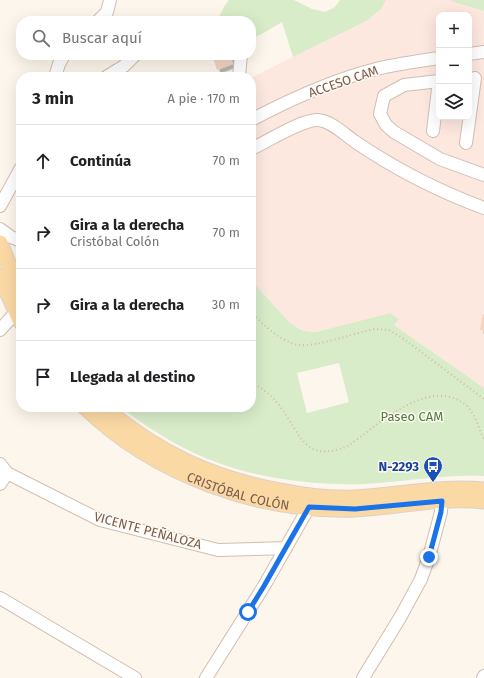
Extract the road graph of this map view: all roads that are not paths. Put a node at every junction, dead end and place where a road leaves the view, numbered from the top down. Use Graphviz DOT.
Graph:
graph roads {
  1 [pos="110,0"];
  2 [pos="103,16"];
  3 [pos="484,52"];
  4 [pos="472,54"];
  5 [pos="436,58"];
  6 [pos="61,60"];
  7 [pos="130,60"];
  8 [pos="241,60"];
  9 [pos="57,72"];
  10 [pos="114,72"];
  11 [pos="239,72"];
  12 [pos="476,79"];
  13 [pos="436,81"];
  14 [pos="439,84"];
  15 [pos="256,118"];
  16 [pos="433,131"];
  17 [pos="466,143"];
  18 [pos="256,146"];
  19 [pos="484,175"];
  20 [pos="16,177"];
  21 [pos="0,206"];
  22 [pos="484,208"];
  23 [pos="0,229"];
  24 [pos="16,236"];
  25 [pos="0,243"];
  26 [pos="0,276"];
  27 [pos="16,282"];
  28 [pos="16,312"];
  29 [pos="16,318"];
  30 [pos="0,330"];
  31 [pos="91,412"];
  32 [pos="110,412"];
  33 [pos="3,469"];
  34 [pos="0,484"];
  35 [pos="484,490"];
  36 [pos="442,495"];
  37 [pos="484,500"];
  38 [pos="309,507"];
  39 [pos="286,548"];
  40 [pos="0,598"];
  41 [pos="368,676"];
  42 [pos="135,678"];
  43 [pos="206,678"];
  1 -- 2 [label="street"];
  3 -- 4 [label="street"];
  5 -- 15 [label="street, ACCESO CAM"];
  6 -- 9 [label="street"];
  7 -- 10 [label="street"];
  8 -- 11 [label="street"];
  12 -- 17 [label="street"];
  13 -- 19 [label="street"];
  14 -- 16 [label="street"];
  18 -- 22 [label="street"];
  20 -- 21 [label="street"];
  23 -- 24 [label="street"];
  25 -- 27 [label="main road"];
  26 -- 28 [label="main road"];
  29 -- 30 [label="street"];
  31 -- 38 [label="main road, CRISTÓBAL COLÓN"];
  32 -- 36 [label="main road, CRISTÓBAL COLÓN"];
  33 -- 34 [label="street"];
  33 -- 39 [label="street, VICENTE PEÑALOZA"];
  35 -- 36 [label="main road, CRISTÓBAL COLÓN"];
  36 -- 37 [label="main road, CRISTÓBAL COLÓN"];
  36 -- 38 [label="main road, CRISTÓBAL COLÓN"];
  36 -- 41 [label="street"];
  38 -- 39 [label="street"];
  39 -- 43 [label="street"];
  40 -- 42 [label="street"];
}
